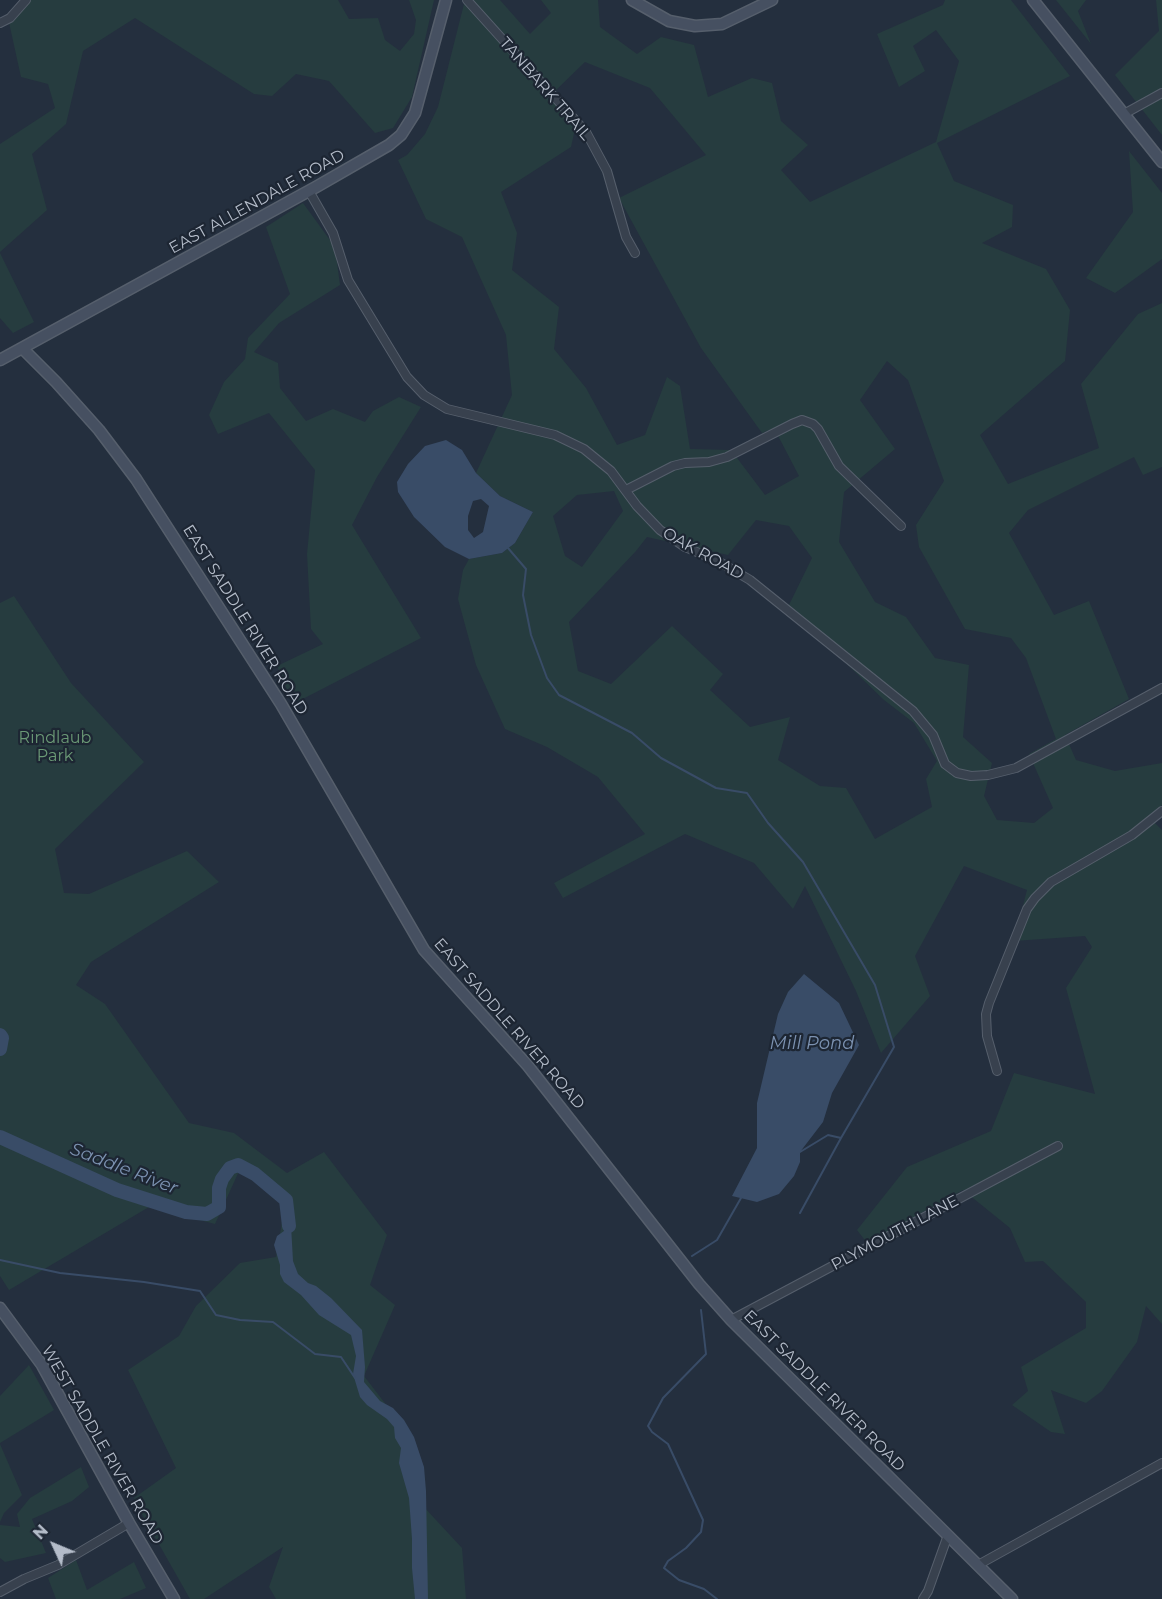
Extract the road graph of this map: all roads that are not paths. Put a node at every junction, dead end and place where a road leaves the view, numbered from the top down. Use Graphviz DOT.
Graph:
graph roads {
  1 [pos="26,0"];
  2 [pos="446,0"];
  3 [pos="466,0"];
  4 [pos="632,0"];
  5 [pos="772,0"];
  6 [pos="1033,0"];
  7 [pos="0,24"];
  8 [pos="1162,93"];
  9 [pos="1124,114"];
  10 [pos="1162,162"];
  11 [pos="309,191"];
  12 [pos="635,253"];
  13 [pos="22,348"];
  14 [pos="0,360"];
  15 [pos="626,490"];
  16 [pos="901,526"];
  17 [pos="1162,688"];
  18 [pos="1162,811"];
  19 [pos="997,1071"];
  20 [pos="1058,1146"];
  21 [pos="0,1308"];
  22 [pos="731,1320"];
  23 [pos="1162,1462"];
  24 [pos="129,1523"];
  25 [pos="948,1535"];
  26 [pos="978,1565"];
  27 [pos="0,1592"];
  28 [pos="174,1599"];
  29 [pos="922,1599"];
  30 [pos="1012,1599"];
  1 -- 7 [label="street"];
  2 -- 11 [label="street, EAST ALLENDALE ROAD"];
  3 -- 12 [label="street, TANBARK TRAIL"];
  4 -- 5 [label="street"];
  6 -- 9 [label="street"];
  8 -- 9 [label="street"];
  9 -- 10 [label="street"];
  11 -- 13 [label="street, EAST ALLENDALE ROAD"];
  11 -- 15 [label="street, OAK ROAD"];
  13 -- 14 [label="street, EAST ALLENDALE ROAD"];
  13 -- 22 [label="street, EAST SADDLE RIVER ROAD"];
  15 -- 16 [label="street"];
  15 -- 17 [label="street, OAK ROAD"];
  18 -- 19 [label="street"];
  20 -- 22 [label="street, PLYMOUTH LANE"];
  21 -- 24 [label="street, WEST SADDLE RIVER ROAD"];
  22 -- 25 [label="street, EAST SADDLE RIVER ROAD"];
  23 -- 26 [label="street"];
  24 -- 27 [label="street"];
  24 -- 28 [label="street, WEST SADDLE RIVER ROAD"];
  25 -- 26 [label="street, EAST SADDLE RIVER ROAD"];
  25 -- 29 [label="street"];
  26 -- 30 [label="street, EAST SADDLE RIVER ROAD"];
}
